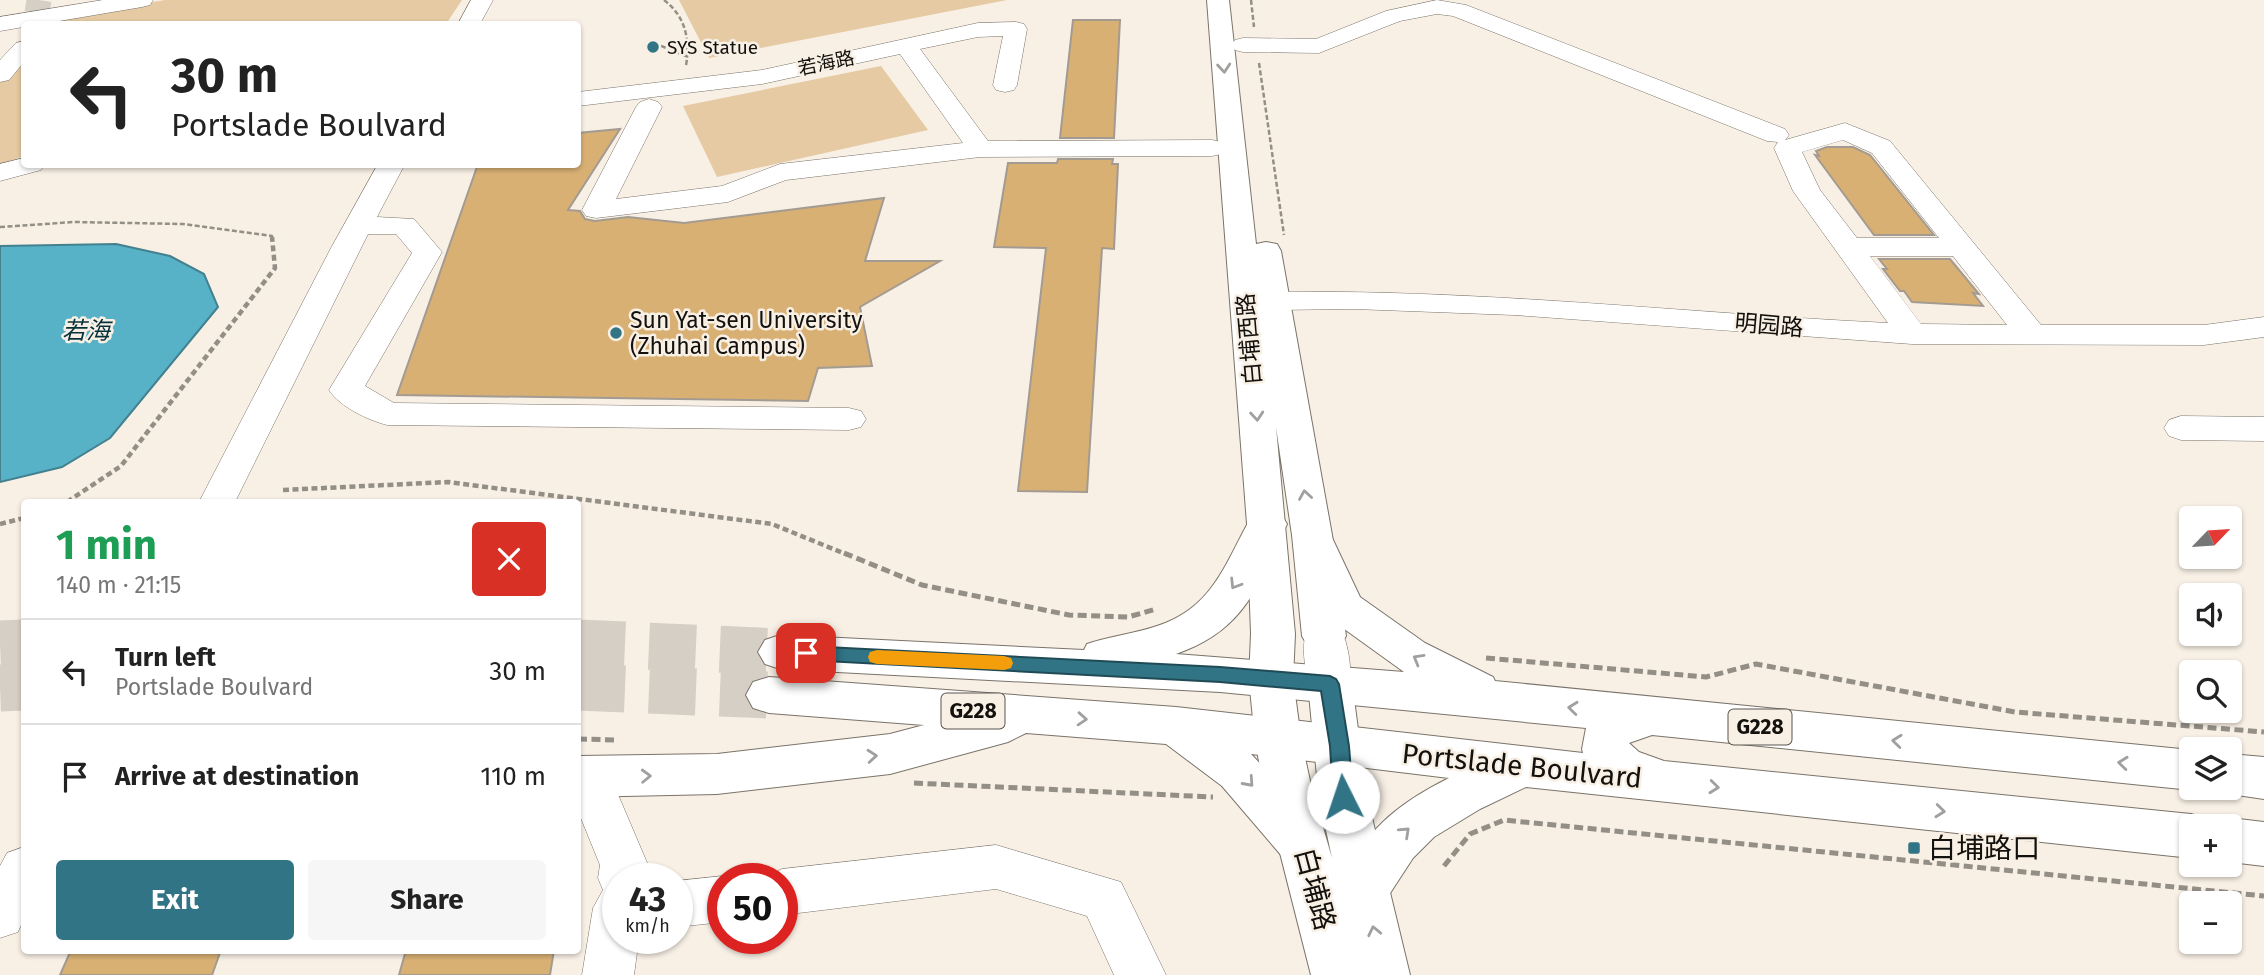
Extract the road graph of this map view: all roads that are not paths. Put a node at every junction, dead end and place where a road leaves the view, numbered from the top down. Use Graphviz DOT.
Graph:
graph roads {
  1 [pos="142,0"];
  2 [pos="482,0"];
  3 [pos="1218,0"];
  4 [pos="1240,0"];
  5 [pos="36,18"];
  6 [pos="471,21"];
  7 [pos="0,24"];
  8 [pos="1250,45"];
  9 [pos="906,46"];
  10 [pos="14,55"];
  11 [pos="0,75"];
  12 [pos="1005,85"];
  13 [pos="581,99"];
  14 [pos="649,107"];
  15 [pos="1776,135"];
  16 [pos="1212,148"];
  17 [pos="980,149"];
  18 [pos="21,167"];
  19 [pos="390,168"];
  20 [pos="0,173"];
  21 [pos="352,237"];
  22 [pos="1848,247"];
  23 [pos="1962,247"];
  24 [pos="1273,301"];
  25 [pos="2264,327"];
  26 [pos="1912,334"];
  27 [pos="2033,336"];
  28 [pos="849,419"];
  29 [pos="2181,428"];
  30 [pos="2264,429"];
  31 [pos="219,499"];
  32 [pos="1267,524"];
  33 [pos="1312,535"];
  34 [pos="1324,636"];
  35 [pos="780,652"];
  36 [pos="1049,666"];
  37 [pos="1271,679"];
  38 [pos="1330,684"];
  39 [pos="769,695"];
  40 [pos="1526,703"];
  41 [pos="1034,716"];
  42 [pos="1652,716"];
  43 [pos="1176,726"];
  44 [pos="1278,739"];
  45 [pos="1339,746"];
  46 [pos="1524,767"];
  47 [pos="2179,769"];
  48 [pos="2242,775"];
  49 [pos="581,778"];
  50 [pos="2264,778"];
  51 [pos="1671,783"];
  52 [pos="581,791"];
  53 [pos="2179,835"];
  54 [pos="2242,841"];
  55 [pos="2264,844"];
  56 [pos="623,863"];
  57 [pos="21,875"];
  58 [pos="798,890"];
  59 [pos="1341,890"];
  60 [pos="0,915"];
  61 [pos="611,954"];
  62 [pos="608,975"];
  63 [pos="1140,975"];
  64 [pos="1338,975"];
  65 [pos="1384,975"];
  1 -- 5 [label="street"];
  2 -- 6 [label="street"];
  3 -- 32 [label="main road, 白埔西路, one-way"];
  4 -- 8 [label="main road, 白埔西路"];
  5 -- 7 [label="street"];
  8 -- 15 [label="street"];
  8 -- 24 [label="main road, 白埔西路"];
  9 -- 12 [label="street, 若海路"];
  9 -- 13 [label="street, 若海路"];
  9 -- 17 [label="street"];
  10 -- 11 [label="street"];
  14 -- 17 [label="street"];
  16 -- 17 [label="street"];
  18 -- 20 [label="street"];
  19 -- 21 [label="street"];
  21 -- 28 [label="street"];
  21 -- 31 [label="street"];
  22 -- 23 [label="street"];
  22 -- 23 [label="street"];
  22 -- 26 [label="street"];
  23 -- 27 [label="street"];
  24 -- 26 [label="street, 明园路"];
  33 -- 24 [label="main road, 白埔西路, one-way"];
  25 -- 27 [label="street, 明园路"];
  26 -- 27 [label="street, 明园路"];
  29 -- 30 [label="street"];
  32 -- 36 [label="main road, one-way"];
  32 -- 37 [label="main road, 白埔西路"];
  33 -- 34 [label="main road, 白埔西路"];
  40 -- 33 [label="main road, one-way"];
  34 -- 38 [label="street"];
  35 -- 36 [label="main road, G228"];
  36 -- 37 [label="main road, G228"];
  37 -- 38 [label="main road, G228"];
  37 -- 44 [label="main road, 白埔路"];
  38 -- 40 [label="main road, G228"];
  38 -- 45 [label="main road, 白埔路"];
  39 -- 41 [label="main road, Portslade Boulvard / G228"];
  42 -- 40 [label="main road, G228, one-way"];
  41 -- 43 [label="main road, Portslade Boulvard / G228, one-way"];
  49 -- 41 [label="main road, one-way"];
  47 -- 42 [label="main road, G228, one-way"];
  42 -- 51 [label="main road"];
  43 -- 44 [label="main road, Portslade Boulvard / G228"];
  43 -- 59 [label="main road, one-way"];
  44 -- 45 [label="main road, Portslade Boulvard / G228"];
  44 -- 59 [label="main road, 白埔路"];
  45 -- 46 [label="main road, Portslade Boulvard / G228"];
  45 -- 59 [label="main road, 白埔路"];
  46 -- 51 [label="main road, Portslade Boulvard / G228"];
  59 -- 46 [label="main road, one-way"];
  48 -- 50 [label="main road"];
  51 -- 53 [label="main road, Portslade Boulvard / G228, one-way"];
  52 -- 56 [label="street"];
  54 -- 55 [label="main road"];
  57 -- 60 [label="street"];
  58 -- 63 [label="street"];
  59 -- 64 [label="main road, 白埔路"];
  65 -- 59 [label="main road, 白埔路, one-way"];
  61 -- 62 [label="street"];
}
